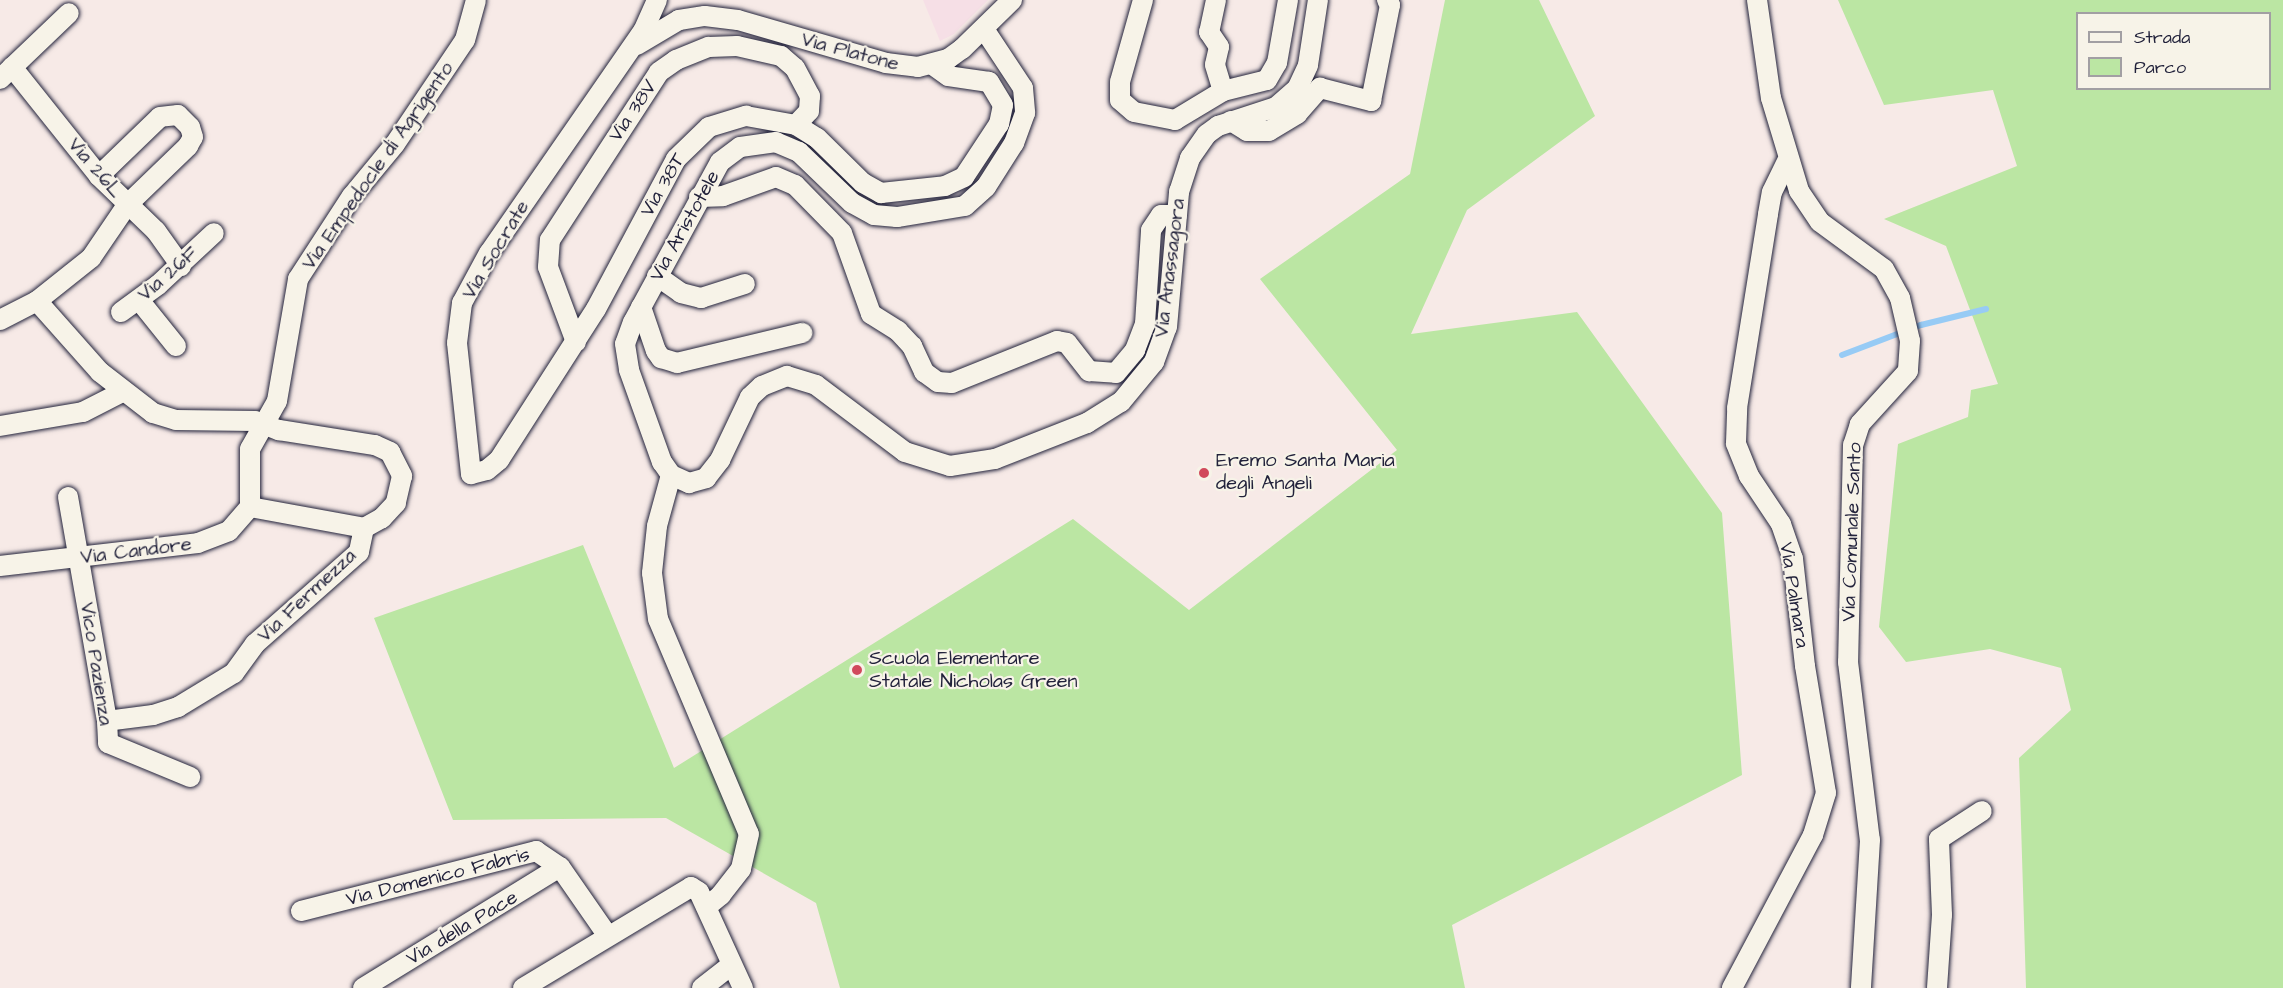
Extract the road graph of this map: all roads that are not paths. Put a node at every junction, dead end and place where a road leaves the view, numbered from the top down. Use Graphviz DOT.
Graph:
graph roads {
  1 [pos="476,0"];
  2 [pos="657,0"];
  3 [pos="703,0"];
  4 [pos="1012,0"];
  5 [pos="1143,0"];
  6 [pos="1216,0"];
  7 [pos="1288,0"];
  8 [pos="1318,0"];
  9 [pos="1387,0"];
  10 [pos="1757,0"];
  11 [pos="69,13"];
  12 [pos="679,20"];
  13 [pos="738,20"];
  14 [pos="984,29"];
  15 [pos="626,55"];
  16 [pos="933,65"];
  17 [pos="6,73"];
  18 [pos="1223,91"];
  19 [pos="1232,121"];
  20 [pos="796,125"];
  21 [pos="1787,161"];
  22 [pos="99,176"];
  23 [pos="699,197"];
  24 [pos="127,205"];
  25 [pos="1177,215"];
  26 [pos="214,233"];
  27 [pos="180,266"];
  28 [pos="657,276"];
  29 [pos="745,284"];
  30 [pos="138,300"];
  31 [pos="37,301"];
  32 [pos="640,307"];
  33 [pos="121,312"];
  34 [pos="0,320"];
  35 [pos="802,333"];
  36 [pos="576,342"];
  37 [pos="176,346"];
  38 [pos="124,391"];
  39 [pos="265,425"];
  40 [pos="0,426"];
  41 [pos="471,474"];
  42 [pos="670,475"];
  43 [pos="68,497"];
  44 [pos="250,507"];
  45 [pos="364,528"];
  46 [pos="78,558"];
  47 [pos="0,566"];
  48 [pos="107,721"];
  49 [pos="190,777"];
  50 [pos="1982,811"];
  51 [pos="560,867"];
  52 [pos="706,907"];
  53 [pos="300,911"];
  54 [pos="608,936"];
  55 [pos="731,965"];
  56 [pos="363,988"];
  57 [pos="523,988"];
  58 [pos="702,988"];
  59 [pos="743,988"];
  60 [pos="1732,988"];
  61 [pos="1861,988"];
  62 [pos="1937,988"];
  1 -- 39 [label="street, Via Empedocle di Agrigento"];
  2 -- 15 [label="street, Via Socrate"];
  3 -- 13 [label="street, Via Platone"];
  4 -- 14 [label="street, Via Platone"];
  5 -- 18 [label="street"];
  6 -- 18 [label="street"];
  7 -- 18 [label="street"];
  8 -- 19 [label="street, Via Anassagora"];
  9 -- 19 [label="street"];
  10 -- 21 [label="street, Via Comunale Santo"];
  11 -- 17 [label="street"];
  12 -- 13 [label="street, Via Platone"];
  12 -- 15 [label="street, Via Socrate"];
  13 -- 16 [label="street, Via Platone"];
  14 -- 16 [label="street, Via Platone"];
  14 -- 23 [label="street, Via Aristotele"];
  15 -- 41 [label="street, Via Socrate"];
  16 -- 20 [label="street, Via 38T"];
  17 -- 22 [label="street, Via 26L"];
  19 -- 25 [label="street, Via Anassagora"];
  20 -- 36 [label="street, Via 38T"];
  20 -- 36 [label="street, Via 38V"];
  21 -- 60 [label="street, Via Palmara"];
  21 -- 61 [label="street, Via Comunale Santo"];
  22 -- 24 [label="street, Via 26L"];
  22 -- 24 [label="street"];
  23 -- 25 [label="street"];
  23 -- 28 [label="street, Via Aristotele"];
  24 -- 27 [label="street, Via 26L"];
  24 -- 31 [label="street"];
  25 -- 42 [label="street, Via Anassagora"];
  26 -- 27 [label="street, Via 26F"];
  27 -- 30 [label="street, Via 26F"];
  28 -- 29 [label="street"];
  28 -- 32 [label="street, Via Aristotele"];
  30 -- 33 [label="street, Via 26F"];
  30 -- 37 [label="street"];
  31 -- 34 [label="street"];
  31 -- 38 [label="street"];
  32 -- 35 [label="street"];
  32 -- 42 [label="street, Via Aristotele"];
  36 -- 41 [label="street, Via 38T"];
  38 -- 39 [label="street"];
  38 -- 40 [label="street"];
  39 -- 44 [label="street, Via Empedocle di Agrigento"];
  39 -- 45 [label="street, Via Fermezza"];
  42 -- 52 [label="street"];
  43 -- 46 [label="street, Vico Pazienza"];
  44 -- 45 [label="street"];
  44 -- 46 [label="street, Via Candore"];
  45 -- 48 [label="street, Via Fermezza"];
  46 -- 47 [label="street, Via Candore"];
  46 -- 48 [label="street, Vico Pazienza"];
  48 -- 49 [label="street, Vico Pazienza"];
  50 -- 62 [label="street"];
  51 -- 53 [label="street, Via Domenico Fabris"];
  51 -- 54 [label="street, Via Domenico Fabris"];
  51 -- 56 [label="street, Via della Pace"];
  52 -- 54 [label="street"];
  52 -- 55 [label="street"];
  54 -- 57 [label="street"];
  55 -- 58 [label="street"];
  55 -- 59 [label="street"];
}
